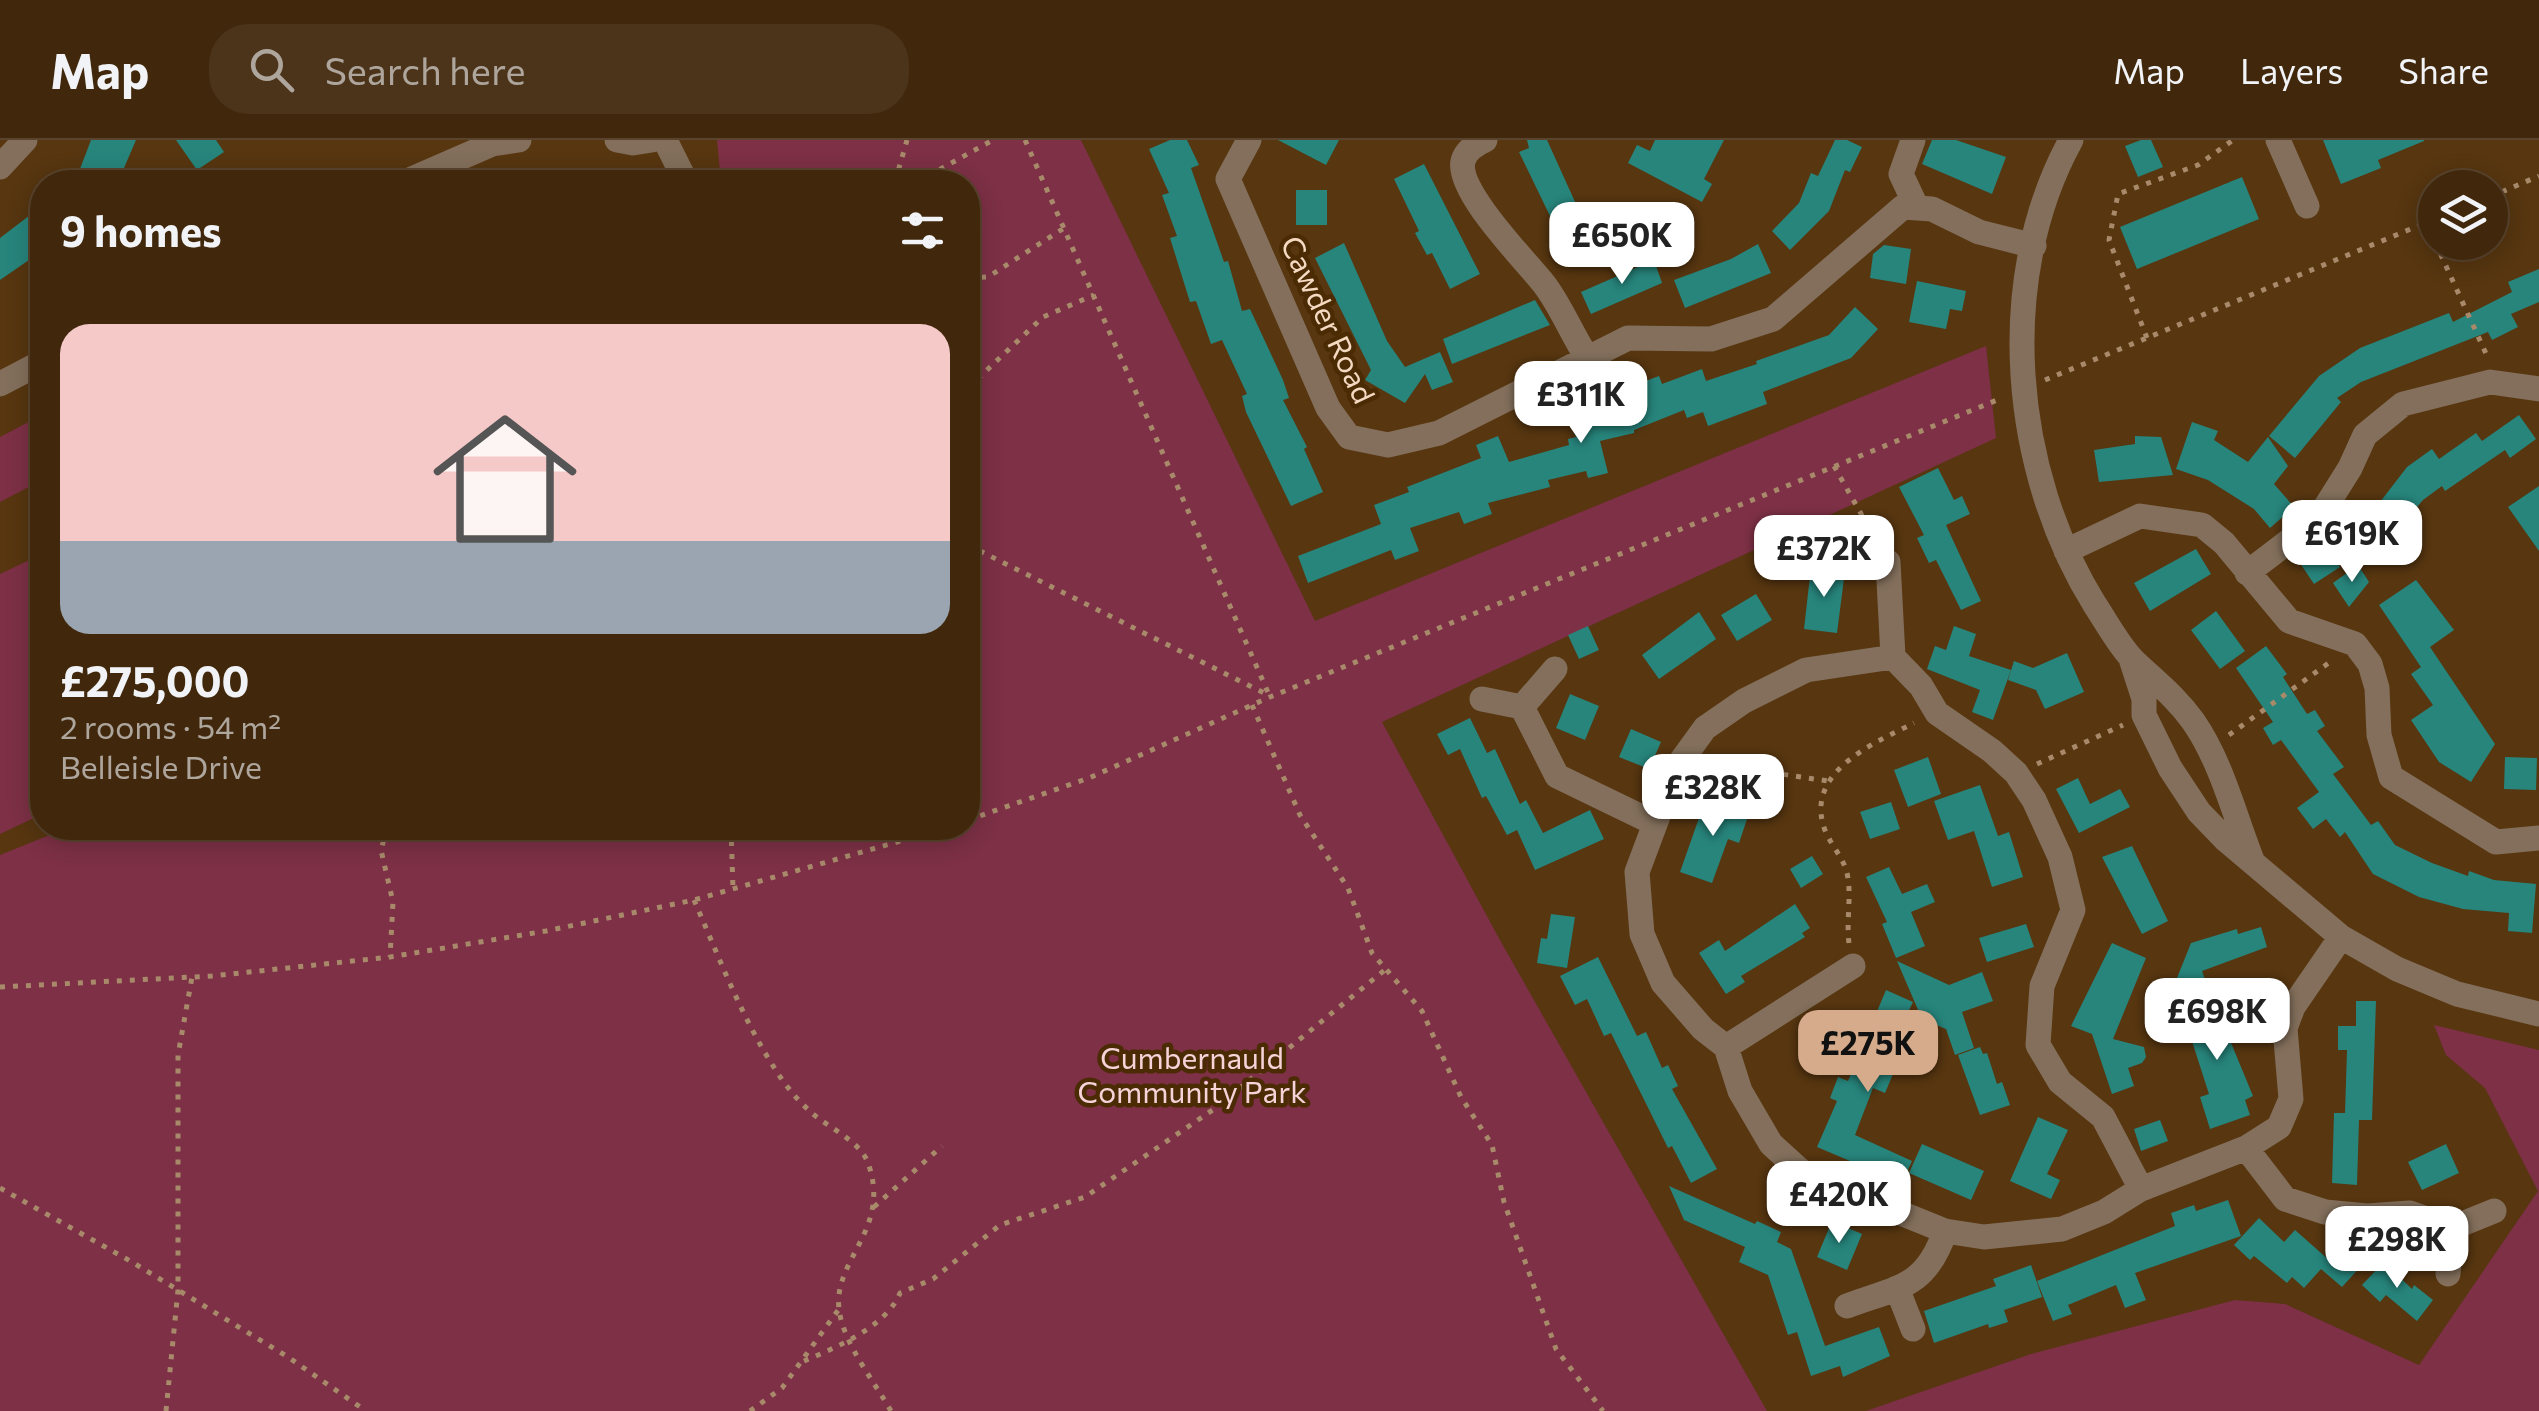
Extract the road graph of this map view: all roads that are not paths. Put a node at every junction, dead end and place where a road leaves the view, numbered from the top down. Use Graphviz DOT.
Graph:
graph roads {
  1 [pos="26,140"];
  2 [pos="518,140"];
  3 [pos="617,140"];
  4 [pos="652,140"];
  5 [pos="665,140"];
  6 [pos="1485,140"];
  7 [pos="1913,140"];
  8 [pos="2071,140"];
  9 [pos="2278,140"];
  10 [pos="1247,141"];
  11 [pos="494,142"];
  12 [pos="0,167"];
  13 [pos="432,170"];
  14 [pos="680,170"];
  15 [pos="2307,206"];
  16 [pos="1917,208"];
  17 [pos="2034,246"];
  18 [pos="1588,358"];
  19 [pos="30,368"];
  20 [pos="0,384"];
  21 [pos="2539,389"];
  22 [pos="2066,551"];
  23 [pos="1888,562"];
  24 [pos="2248,573"];
  25 [pos="1894,657"];
  26 [pos="2131,658"];
  27 [pos="1555,668"];
  28 [pos="1482,699"];
  29 [pos="1522,707"];
  30 [pos="1654,823"];
  31 [pos="2539,838"];
  32 [pos="2252,860"];
  33 [pos="2341,937"];
  34 [pos="1853,966"];
  35 [pos="2539,1014"];
  36 [pos="1726,1046"];
  37 [pos="2246,1148"];
  38 [pos="2141,1188"];
  39 [pos="2494,1211"];
  40 [pos="2452,1228"];
  41 [pos="1945,1231"];
  42 [pos="2448,1274"];
  43 [pos="1897,1288"];
  44 [pos="1847,1306"];
  45 [pos="1913,1329"];
  1 -- 12 [label="street"];
  2 -- 11 [label="street"];
  3 -- 4 [label="street"];
  5 -- 14 [label="street"];
  6 -- 18 [label="street"];
  7 -- 16 [label="street"];
  8 -- 17 [label="street"];
  9 -- 15 [label="street"];
  10 -- 18 [label="street, Cawder Road"];
  11 -- 13 [label="street"];
  16 -- 17 [label="street"];
  16 -- 18 [label="street, Cawder Road"];
  17 -- 22 [label="street"];
  19 -- 20 [label="street"];
  21 -- 24 [label="street"];
  22 -- 24 [label="street"];
  22 -- 26 [label="street"];
  23 -- 25 [label="street"];
  24 -- 31 [label="street"];
  25 -- 30 [label="street"];
  25 -- 38 [label="street"];
  26 -- 32 [label="street"];
  26 -- 32 [label="street"];
  27 -- 29 [label="street"];
  28 -- 29 [label="street"];
  29 -- 30 [label="street"];
  30 -- 36 [label="street"];
  32 -- 33 [label="street"];
  33 -- 35 [label="street"];
  33 -- 37 [label="street"];
  34 -- 36 [label="street"];
  36 -- 41 [label="street"];
  37 -- 38 [label="street"];
  37 -- 40 [label="street"];
  38 -- 41 [label="street"];
  39 -- 40 [label="street"];
  40 -- 42 [label="street"];
  41 -- 43 [label="street"];
  43 -- 44 [label="street"];
  43 -- 45 [label="street"];
}
